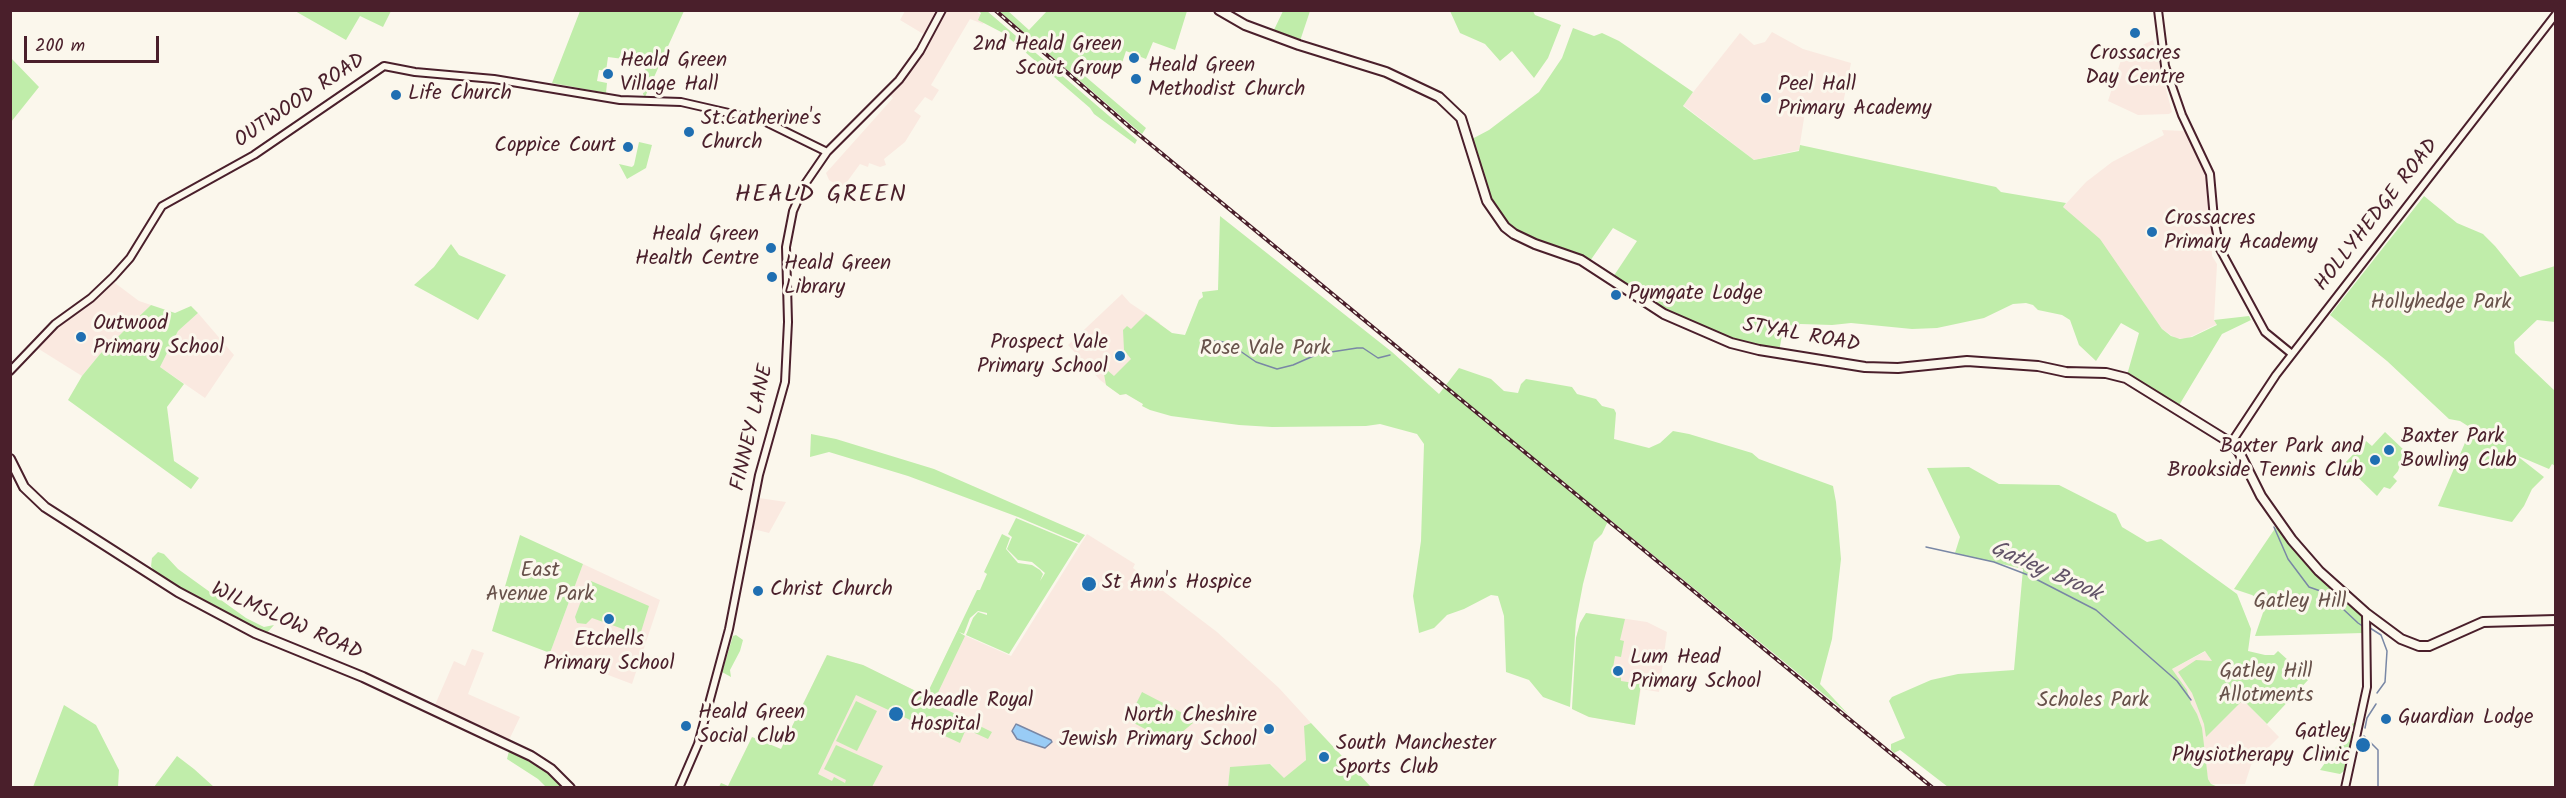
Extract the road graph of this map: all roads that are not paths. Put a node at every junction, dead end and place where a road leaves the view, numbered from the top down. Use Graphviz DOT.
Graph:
graph roads {
  1 [pos="942,10"];
  2 [pos="1218,10"];
  3 [pos="2157,10"];
  4 [pos="2556,14"];
  5 [pos="827,152"];
  6 [pos="2292,354"];
  7 [pos="10,371"];
  8 [pos="2231,443"];
  9 [pos="10,459"];
  10 [pos="2366,614"];
  11 [pos="2556,620"];
  12 [pos="570,788"];
  13 [pos="679,788"];
  14 [pos="2345,788"];
  1 -- 5 [label="street, FINNEY LANE"];
  2 -- 8 [label="main road, STYAL ROAD"];
  3 -- 6 [label="street"];
  4 -- 6 [label="street, HOLLYHEDGE ROAD"];
  5 -- 7 [label="street, OUTWOOD ROAD"];
  5 -- 13 [label="street, FINNEY LANE"];
  6 -- 8 [label="street, HOLLYHEDGE ROAD"];
  8 -- 10 [label="main road, STYAL ROAD"];
  9 -- 12 [label="main road, WILMSLOW ROAD"];
  10 -- 11 [label="main road, STYAL ROAD"];
  10 -- 14 [label="street"];
}
